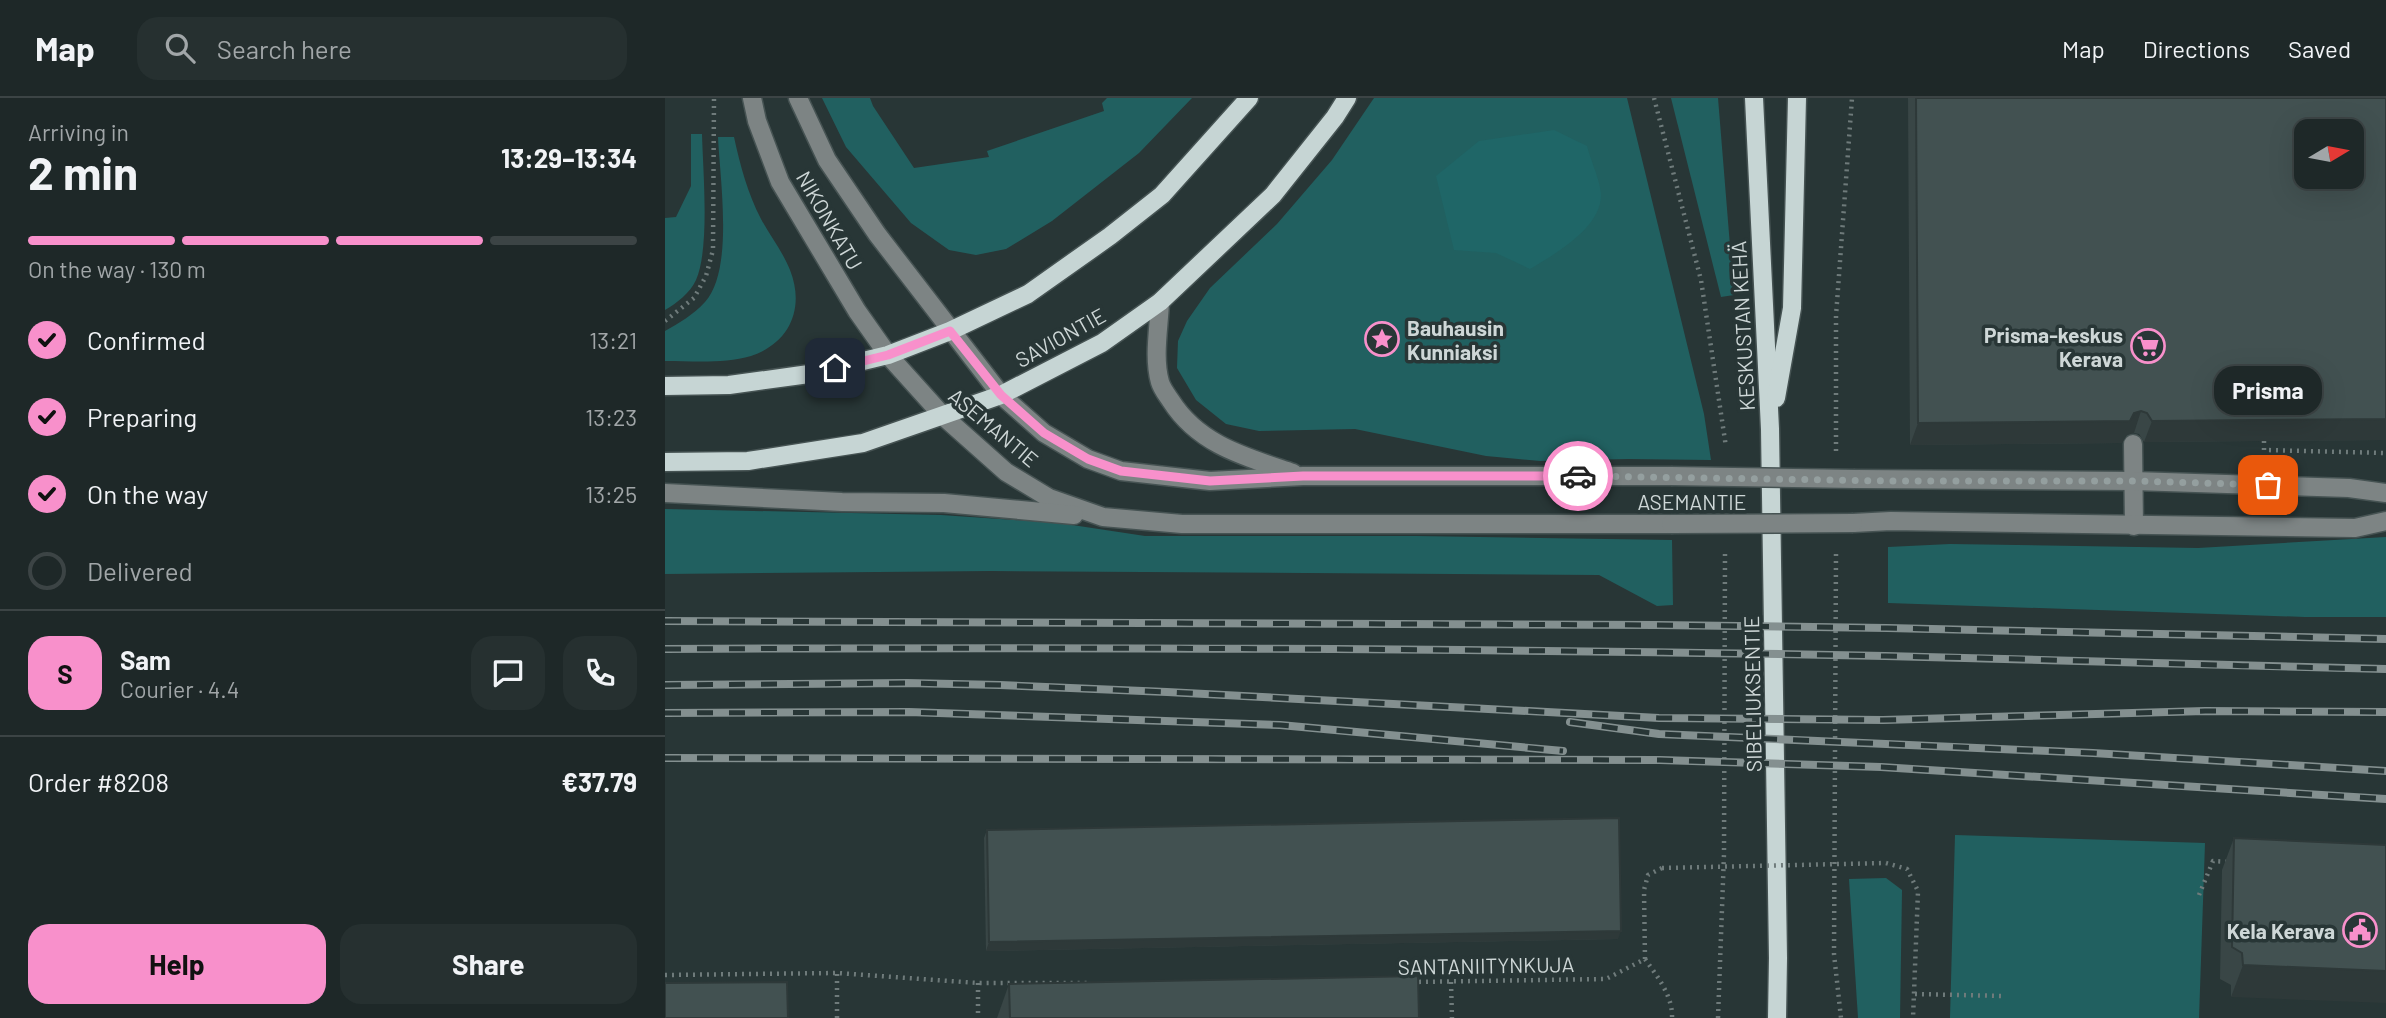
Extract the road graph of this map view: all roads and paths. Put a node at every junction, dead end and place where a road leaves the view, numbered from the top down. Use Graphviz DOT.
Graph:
graph roads {
  1 [pos="714,98"];
  2 [pos="752,98"];
  3 [pos="798,98"];
  4 [pos="1249,98"];
  5 [pos="1347,98"];
  6 [pos="1754,98"];
  7 [pos="1797,98"];
  8 [pos="1852,98"];
  9 [pos="1160,302"];
  10 [pos="665,321"];
  11 [pos="950,331"];
  12 [pos="888,355"];
  13 [pos="665,386"];
  14 [pos="1001,395"];
  15 [pos="943,416"];
  16 [pos="1770,429"];
  17 [pos="2264,441"];
  18 [pos="2133,444"];
  19 [pos="2386,453"];
  20 [pos="1836,454"];
  21 [pos="665,462"];
  22 [pos="1303,476"];
  23 [pos="2134,481"];
  24 [pos="665,493"];
  25 [pos="2386,493"];
  26 [pos="1103,517"];
  27 [pos="2386,521"];
  28 [pos="2134,526"];
  29 [pos="1836,552"];
  30 [pos="2239,862"];
  31 [pos="2199,895"];
  32 [pos="1645,959"];
  33 [pos="837,972"];
  34 [pos="665,975"];
  35 [pos="1410,982"];
  36 [pos="1451,982"];
  37 [pos="978,983"];
  38 [pos="1089,983"];
  39 [pos="1915,994"];
  40 [pos="2004,996"];
  41 [pos="837,1018"];
  42 [pos="978,1018"];
  43 [pos="1452,1018"];
  44 [pos="1672,1018"];
  45 [pos="1780,1018"];
  46 [pos="1842,1018"];
  47 [pos="1913,1018"];
  1 -- 10 [label="path"];
  2 -- 12 [label="street, NIKONKATU"];
  3 -- 11 [label="street, NIKONKATU"];
  4 -- 11 [label="main road"];
  5 -- 9 [label="main road, SAVIONTIE"];
  6 -- 16 [label="main road, KESKUSTAN KEHÄ"];
  7 -- 16 [label="main road, KESKUSTAN KEHÄ"];
  8 -- 20 [label="path"];
  9 -- 14 [label="main road, SAVIONTIE"];
  9 -- 22 [label="street"];
  11 -- 12 [label="main road"];
  11 -- 14 [label="street, ASEMANTIE"];
  12 -- 13 [label="main road"];
  12 -- 15 [label="street, ASEMANTIE"];
  14 -- 15 [label="main road, SAVIONTIE"];
  14 -- 22 [label="street, ASEMANTIE"];
  15 -- 21 [label="main road, SAVIONTIE"];
  15 -- 26 [label="street, ASEMANTIE"];
  16 -- 45 [label="main road, SIBELIUKSENTIE"];
  17 -- 19 [label="path"];
  18 -- 23 [label="street"];
  22 -- 23 [label="street, ASEMANTIE, bridge"];
  23 -- 25 [label="street, ASEMANTIE"];
  23 -- 28 [label="street"];
  24 -- 26 [label="street"];
  26 -- 28 [label="street, ASEMANTIE, bridge"];
  27 -- 28 [label="street, ASEMANTIE"];
  29 -- 46 [label="path"];
  30 -- 31 [label="path"];
  32 -- 36 [label="path, SANTANIITYNKUJA"];
  32 -- 39 [label="path, bridge"];
  32 -- 44 [label="path"];
  33 -- 34 [label="path"];
  33 -- 37 [label="path"];
  33 -- 41 [label="path"];
  35 -- 36 [label="path, SANTANIITYNKUJA"];
  36 -- 43 [label="path"];
  37 -- 38 [label="path"];
  37 -- 42 [label="path"];
  39 -- 40 [label="path"];
  39 -- 47 [label="path"];
}
